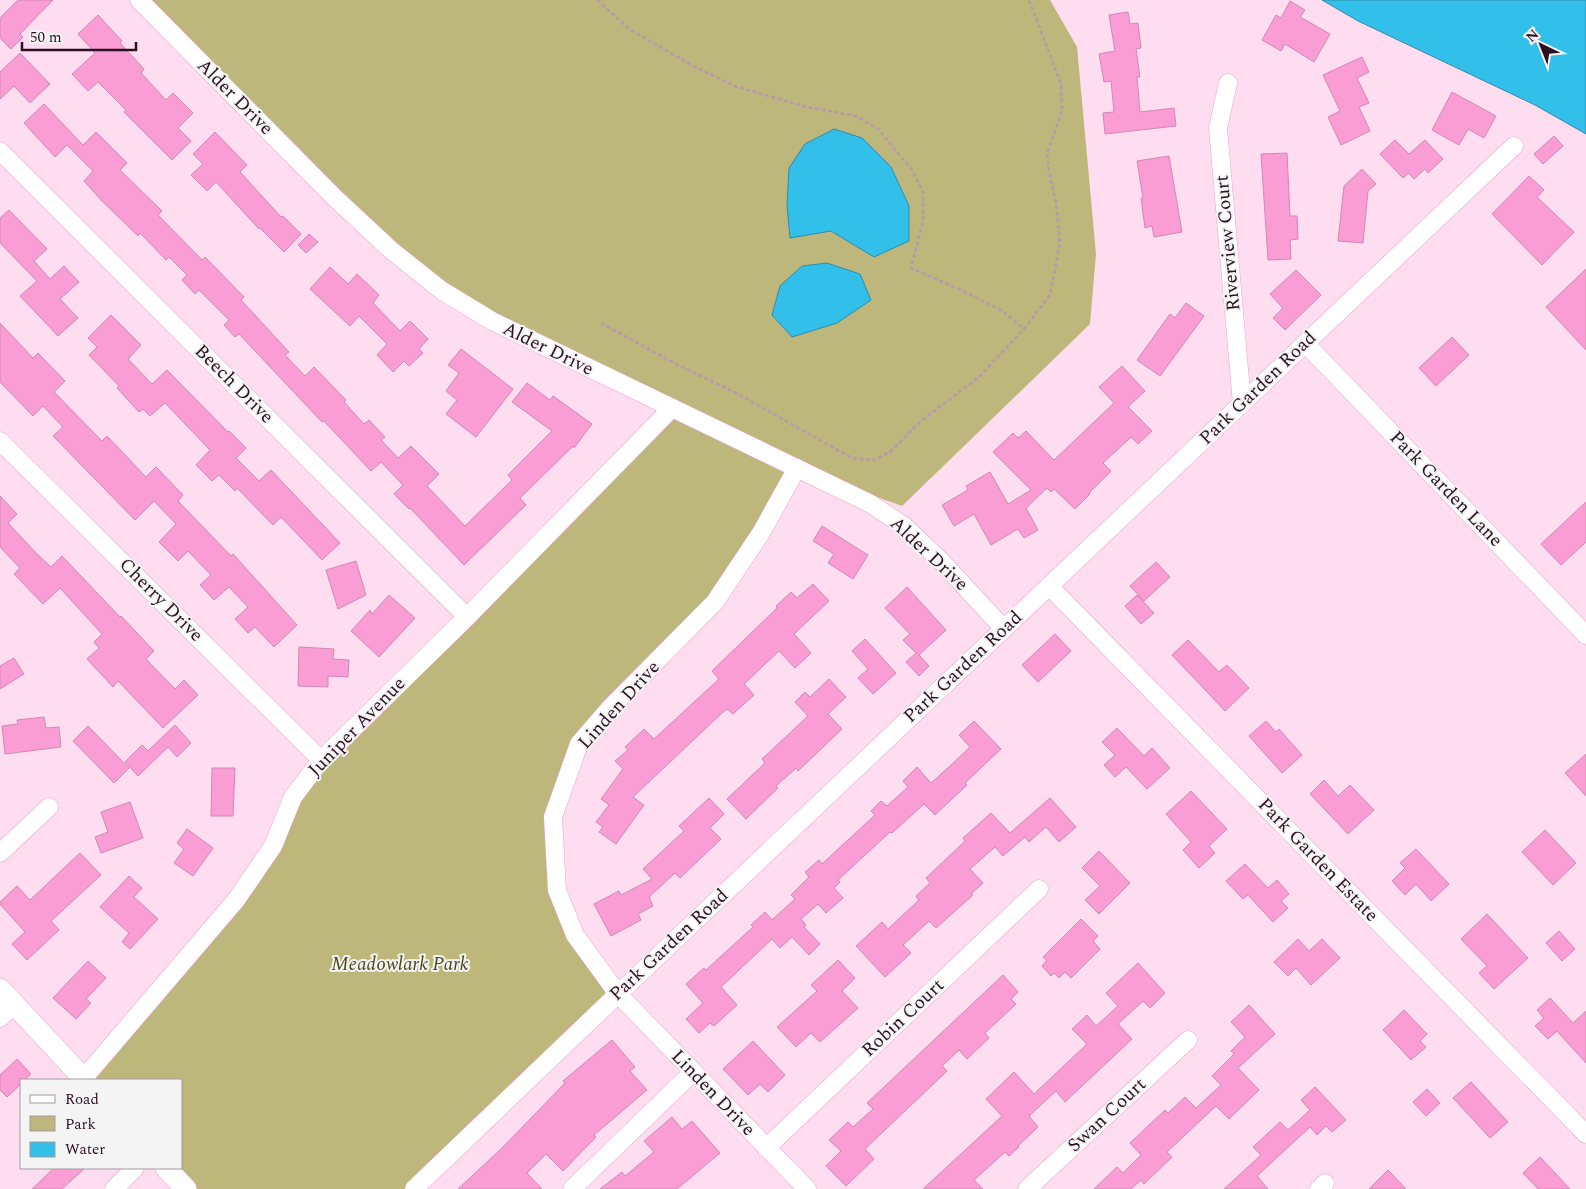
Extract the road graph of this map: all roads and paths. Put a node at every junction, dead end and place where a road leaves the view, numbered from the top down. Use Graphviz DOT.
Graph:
graph roads {
  1 [pos="139,0"];
  2 [pos="597,0"];
  3 [pos="1029,0"];
  4 [pos="1228,83"];
  5 [pos="1514,146"];
  6 [pos="0,151"];
  7 [pos="601,323"];
  8 [pos="1024,329"];
  9 [pos="1305,343"];
  10 [pos="1242,404"];
  11 [pos="672,408"];
  12 [pos="0,440"];
  13 [pos="798,468"];
  14 [pos="1049,586"];
  15 [pos="467,617"];
  16 [pos="1004,629"];
  17 [pos="1586,635"];
  18 [pos="321,760"];
  19 [pos="49,807"];
  20 [pos="0,853"];
  21 [pos="1039,889"];
  22 [pos="618,994"];
  23 [pos="5,1004"];
  24 [pos="1188,1040"];
  25 [pos="693,1072"];
  26 [pos="83,1079"];
  27 [pos="85,1079"];
  28 [pos="1586,1134"];
  29 [pos="766,1148"];
  30 [pos="134,1169"];
  31 [pos="167,1169"];
  32 [pos="114,1189"];
  33 [pos="186,1189"];
  34 [pos="414,1189"];
  35 [pos="572,1189"];
  36 [pos="807,1189"];
  37 [pos="1027,1189"];
  1 -- 11 [label="street, Alder Drive"];
  2 -- 8 [label="path"];
  3 -- 8 [label="path"];
  4 -- 10 [label="street, Riverview Court"];
  5 -- 9 [label="street, Park Garden Road"];
  6 -- 15 [label="street, Beech Drive"];
  7 -- 8 [label="path"];
  9 -- 10 [label="street, Park Garden Road"];
  9 -- 17 [label="street, Park Garden Lane"];
  10 -- 14 [label="street, Park Garden Road"];
  11 -- 13 [label="street, Alder Drive"];
  11 -- 15 [label="street, Juniper Avenue"];
  12 -- 18 [label="street, Cherry Drive"];
  13 -- 16 [label="street, Alder Drive"];
  13 -- 22 [label="street, Linden Drive"];
  14 -- 16 [label="street, Park Garden Road"];
  14 -- 28 [label="street, Park Garden Estate"];
  15 -- 18 [label="street, Juniper Avenue"];
  16 -- 22 [label="street, Park Garden Road"];
  18 -- 27 [label="street, Juniper Avenue"];
  19 -- 20 [label="street"];
  21 -- 29 [label="street, Robin Court"];
  22 -- 25 [label="street, Linden Drive"];
  22 -- 34 [label="street, Park Garden Road"];
  23 -- 26 [label="street"];
  24 -- 37 [label="street, Swan Court"];
  25 -- 29 [label="street, Linden Drive"];
  25 -- 35 [label="street"];
  29 -- 36 [label="street, Linden Drive"];
  30 -- 32 [label="street"];
  31 -- 33 [label="street"];
}
